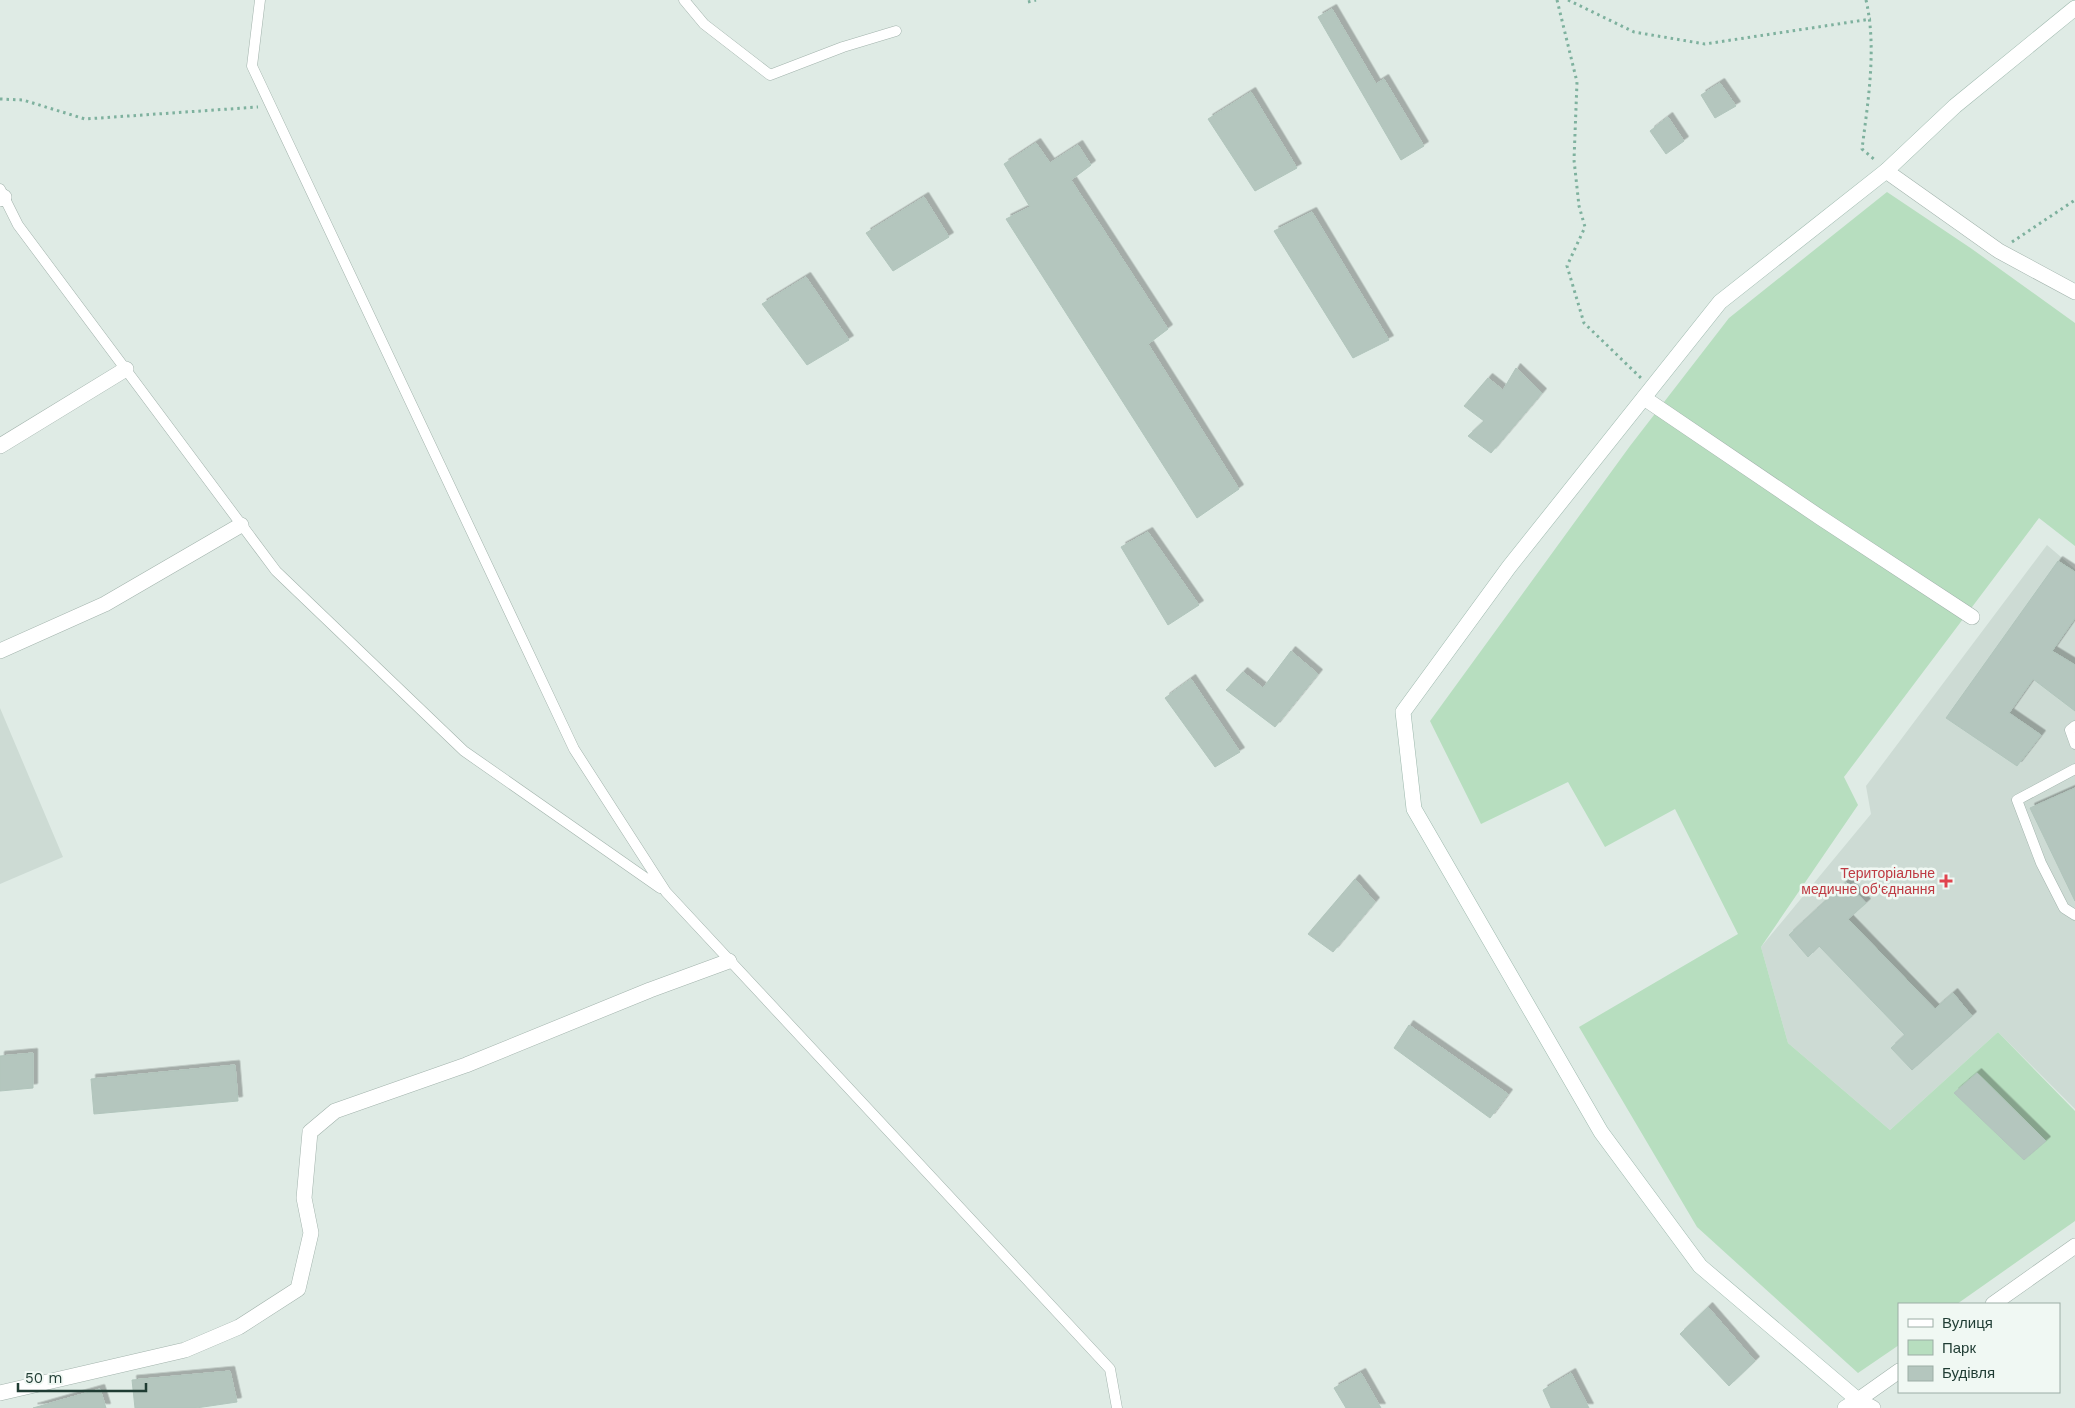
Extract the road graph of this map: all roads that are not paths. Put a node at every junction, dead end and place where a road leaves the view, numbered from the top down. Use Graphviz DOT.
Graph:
graph roads {
  1 [pos="260,0"];
  2 [pos="684,0"];
  3 [pos="2075,8"];
  4 [pos="896,31"];
  5 [pos="1886,171"];
  6 [pos="1,195"];
  7 [pos="2075,292"];
  8 [pos="126,370"];
  9 [pos="1648,393"];
  10 [pos="0,446"];
  11 [pos="241,525"];
  12 [pos="1972,617"];
  13 [pos="0,651"];
  14 [pos="2075,726"];
  15 [pos="2075,744"];
  16 [pos="2075,770"];
  17 [pos="666,892"];
  18 [pos="2075,914"];
  19 [pos="730,961"];
  20 [pos="2075,1246"];
  21 [pos="1994,1303"];
  22 [pos="1898,1372"];
  23 [pos="0,1393"];
  24 [pos="1852,1404"];
  25 [pos="1117,1408"];
  26 [pos="1873,1408"];
  1 -- 17 [label="lane"];
  2 -- 4 [label="lane"];
  3 -- 5 [label="street"];
  5 -- 7 [label="street"];
  5 -- 9 [label="street"];
  6 -- 8 [label="lane"];
  8 -- 10 [label="street"];
  8 -- 11 [label="lane"];
  9 -- 12 [label="street"];
  9 -- 24 [label="street"];
  11 -- 13 [label="street"];
  11 -- 17 [label="lane"];
  14 -- 15 [label="lane"];
  16 -- 18 [label="lane"];
  17 -- 19 [label="lane"];
  19 -- 23 [label="street"];
  19 -- 25 [label="lane"];
  20 -- 21 [label="street"];
  22 -- 24 [label="street"];
  24 -- 26 [label="street"];
}
